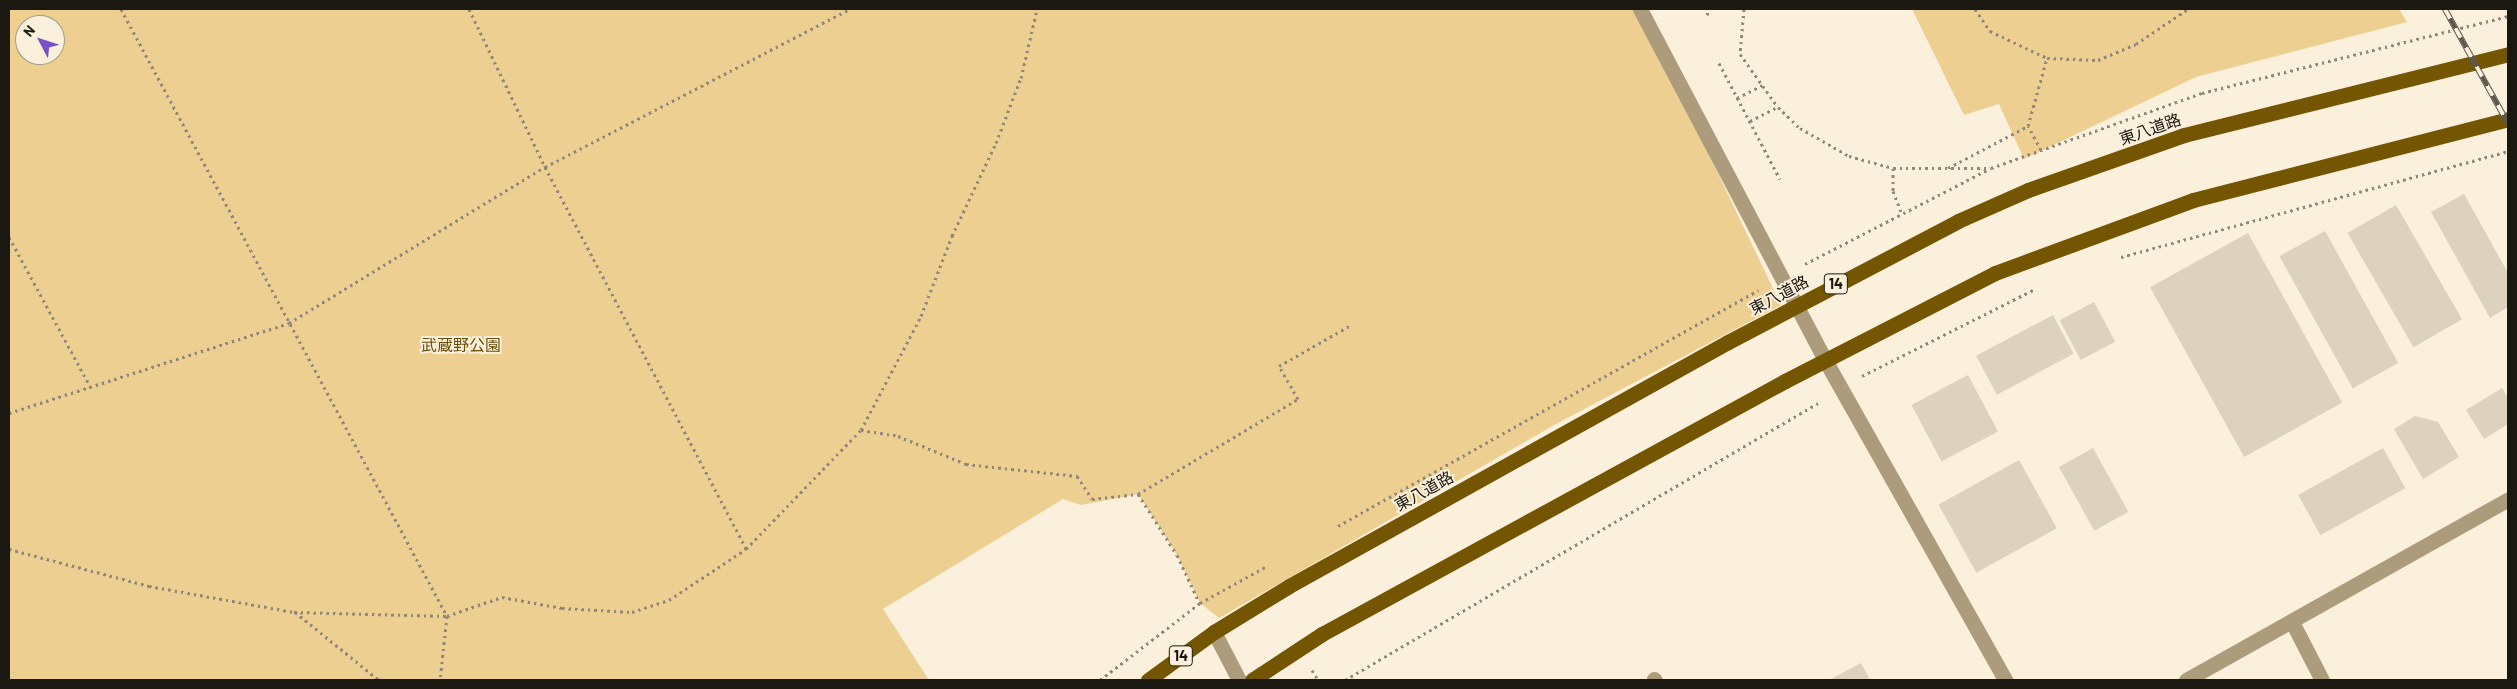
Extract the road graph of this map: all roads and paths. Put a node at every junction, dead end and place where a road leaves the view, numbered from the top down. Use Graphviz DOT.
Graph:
graph roads {
  1 [pos="121,9"];
  2 [pos="127,9"];
  3 [pos="469,9"];
  4 [pos="850,9"];
  5 [pos="1037,9"];
  6 [pos="1640,9"];
  7 [pos="1710,9"];
  8 [pos="1744,9"];
  9 [pos="1976,9"];
  10 [pos="2188,9"];
  11 [pos="124,15"];
  12 [pos="1707,15"];
  13 [pos="2508,16"];
  14 [pos="2508,54"];
  15 [pos="2047,58"];
  16 [pos="1719,63"];
  17 [pos="1763,85"];
  18 [pos="2202,93"];
  19 [pos="1738,98"];
  20 [pos="1778,107"];
  21 [pos="2508,119"];
  22 [pos="1749,121"];
  23 [pos="2028,126"];
  24 [pos="2041,150"];
  25 [pos="2508,151"];
  26 [pos="545,167"];
  27 [pos="1893,168"];
  28 [pos="1947,168"];
  29 [pos="1991,168"];
  30 [pos="1780,178"];
  31 [pos="1901,212"];
  32 [pos="9,236"];
  33 [pos="2113,260"];
  34 [pos="2040,286"];
  35 [pos="1797,305"];
  36 [pos="289,323"];
  37 [pos="1351,325"];
  38 [pos="1825,360"];
  39 [pos="1863,376"];
  40 [pos="91,388"];
  41 [pos="1822,401"];
  42 [pos="9,413"];
  43 [pos="861,430"];
  44 [pos="1138,494"];
  45 [pos="2508,499"];
  46 [pos="9,549"];
  47 [pos="746,549"];
  48 [pos="294,612"];
  49 [pos="447,616"];
  50 [pos="2292,622"];
  51 [pos="1214,632"];
  52 [pos="379,680"];
  53 [pos="440,680"];
  54 [pos="1148,680"];
  55 [pos="1240,680"];
  56 [pos="1252,680"];
  57 [pos="1345,680"];
  58 [pos="2005,680"];
  59 [pos="2186,680"];
  60 [pos="2322,680"];
  1 -- 11 [label="path"];
  2 -- 11 [label="path"];
  3 -- 26 [label="path"];
  4 -- 26 [label="path"];
  5 -- 43 [label="path"];
  6 -- 35 [label="street"];
  7 -- 12 [label="path"];
  8 -- 17 [label="path"];
  9 -- 15 [label="path"];
  10 -- 15 [label="path"];
  11 -- 36 [label="path"];
  13 -- 18 [label="path"];
  14 -- 35 [label="main road, 東八道路 / 14"];
  15 -- 23 [label="path"];
  16 -- 19 [label="path"];
  17 -- 19 [label="path"];
  17 -- 20 [label="path"];
  19 -- 22 [label="path"];
  20 -- 22 [label="path"];
  20 -- 27 [label="path"];
  21 -- 38 [label="main road"];
  22 -- 30 [label="path"];
  23 -- 24 [label="path"];
  23 -- 28 [label="path"];
  25 -- 33 [label="path"];
  26 -- 36 [label="path"];
  26 -- 47 [label="path"];
  27 -- 28 [label="path"];
  27 -- 31 [label="path"];
  28 -- 29 [label="path"];
  32 -- 40 [label="path"];
  34 -- 39 [label="path"];
  35 -- 38 [label="street"];
  35 -- 51 [label="main road, 東八道路 / 14"];
  36 -- 40 [label="path"];
  36 -- 49 [label="path"];
  37 -- 44 [label="path"];
  38 -- 56 [label="main road"];
  38 -- 58 [label="street"];
  40 -- 42 [label="path"];
  41 -- 57 [label="path"];
  43 -- 44 [label="path"];
  43 -- 47 [label="path"];
  44 -- 51 [label="path"];
  45 -- 50 [label="street"];
  46 -- 48 [label="path"];
  47 -- 49 [label="path"];
  48 -- 49 [label="path"];
  48 -- 52 [label="path"];
  49 -- 53 [label="path"];
  50 -- 59 [label="street"];
  50 -- 60 [label="street"];
  51 -- 54 [label="main road, 東八道路 / 14"];
  51 -- 55 [label="street"];
}
